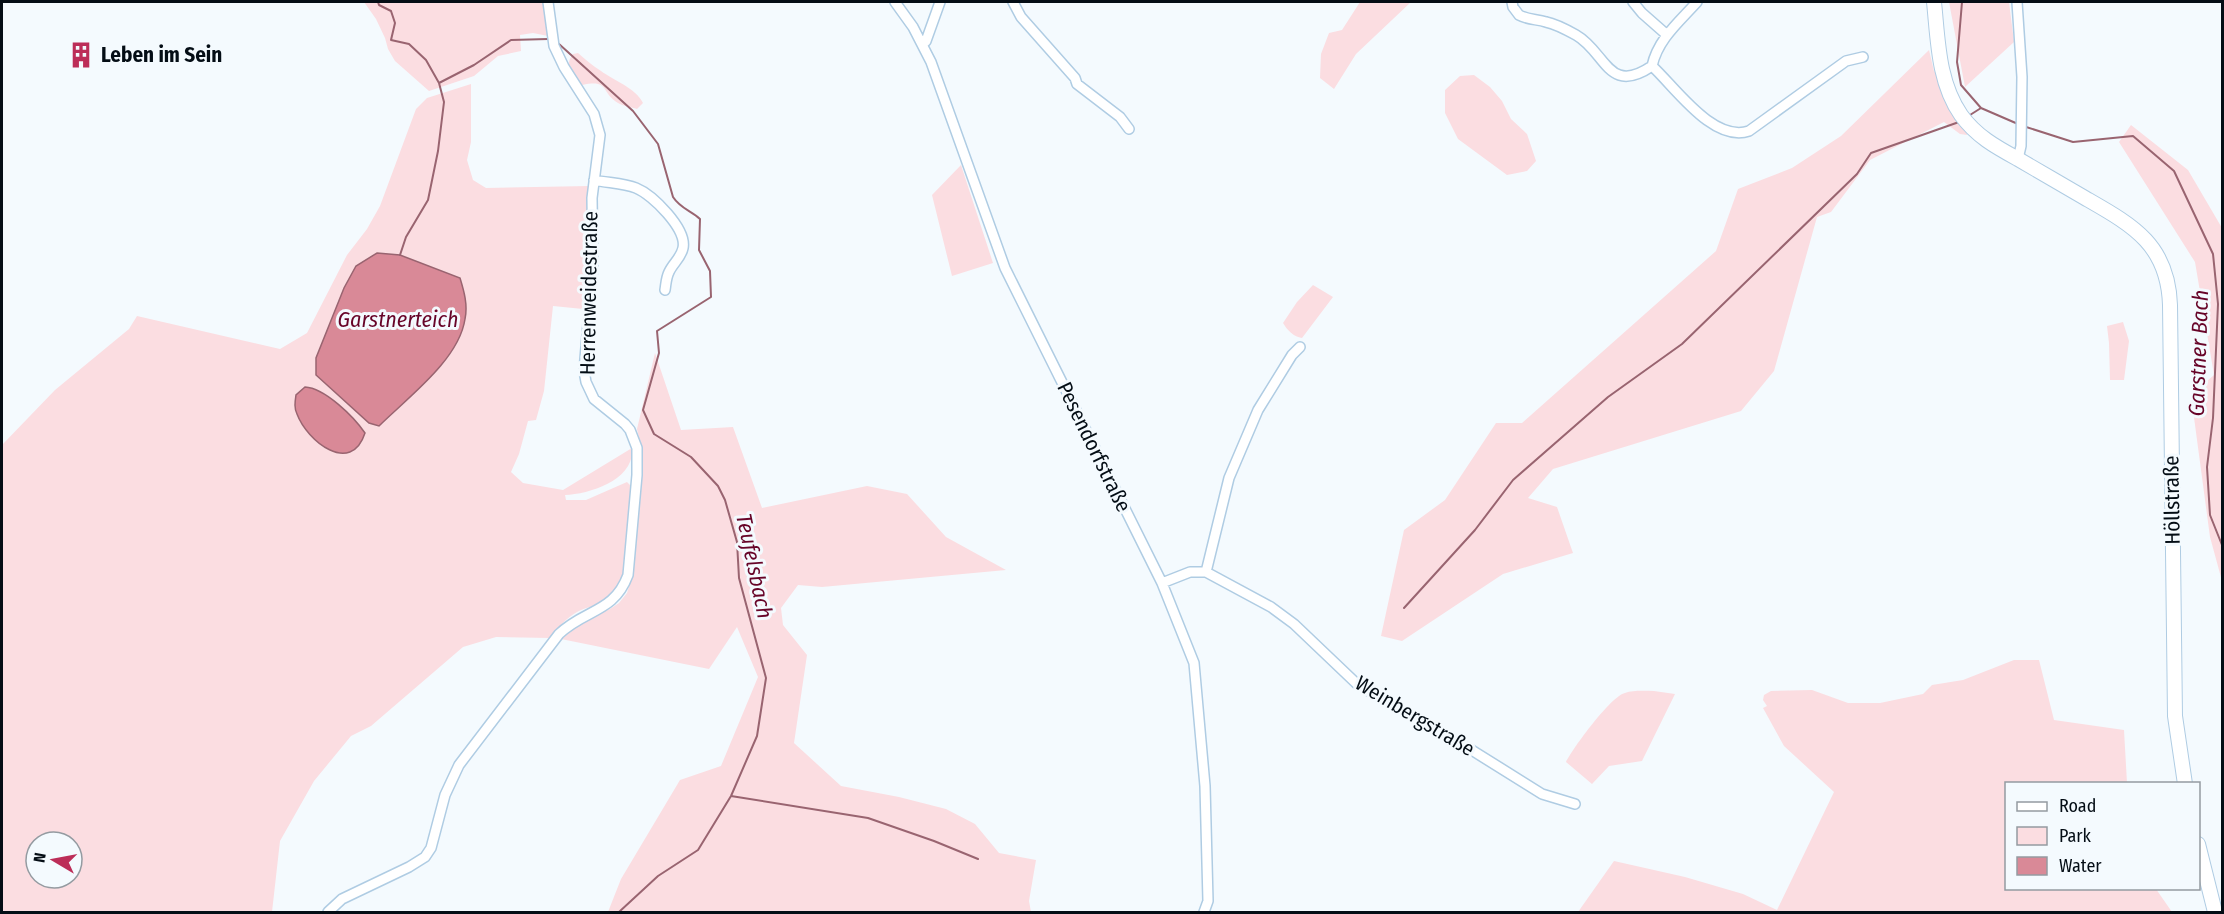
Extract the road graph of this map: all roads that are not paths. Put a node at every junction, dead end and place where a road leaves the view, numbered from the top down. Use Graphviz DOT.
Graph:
graph roads {
  1 [pos="548,2"];
  2 [pos="895,2"];
  3 [pos="940,2"];
  4 [pos="1014,2"];
  5 [pos="1512,2"];
  6 [pos="1633,2"];
  7 [pos="1697,2"];
  8 [pos="1934,2"];
  9 [pos="2017,2"];
  10 [pos="1667,35"];
  11 [pos="923,44"];
  12 [pos="1863,57"];
  13 [pos="1652,66"];
  14 [pos="1129,129"];
  15 [pos="2018,159"];
  16 [pos="594,180"];
  17 [pos="665,290"];
  18 [pos="1300,347"];
  19 [pos="1206,572"];
  20 [pos="1162,583"];
  21 [pos="2185,782"];
  22 [pos="1575,804"];
  23 [pos="2200,848"];
  24 [pos="328,912"];
  25 [pos="1204,912"];
  26 [pos="2215,912"];
  1 -- 16 [label="street, Herrenweidestraße"];
  2 -- 11 [label="street, Pesendorfstraße"];
  3 -- 11 [label="street"];
  4 -- 14 [label="street"];
  5 -- 13 [label="street"];
  6 -- 10 [label="street"];
  7 -- 10 [label="street"];
  8 -- 15 [label="street, Höllstraße"];
  9 -- 15 [label="street"];
  10 -- 13 [label="street"];
  11 -- 20 [label="street, Pesendorfstraße"];
  12 -- 13 [label="street"];
  15 -- 21 [label="street, Höllstraße"];
  16 -- 17 [label="street"];
  16 -- 24 [label="street, Herrenweidestraße"];
  18 -- 19 [label="street"];
  19 -- 20 [label="street"];
  19 -- 22 [label="street, Weinbergstraße"];
  20 -- 25 [label="street, Pesendorfstraße"];
  23 -- 26 [label="street"];
}
